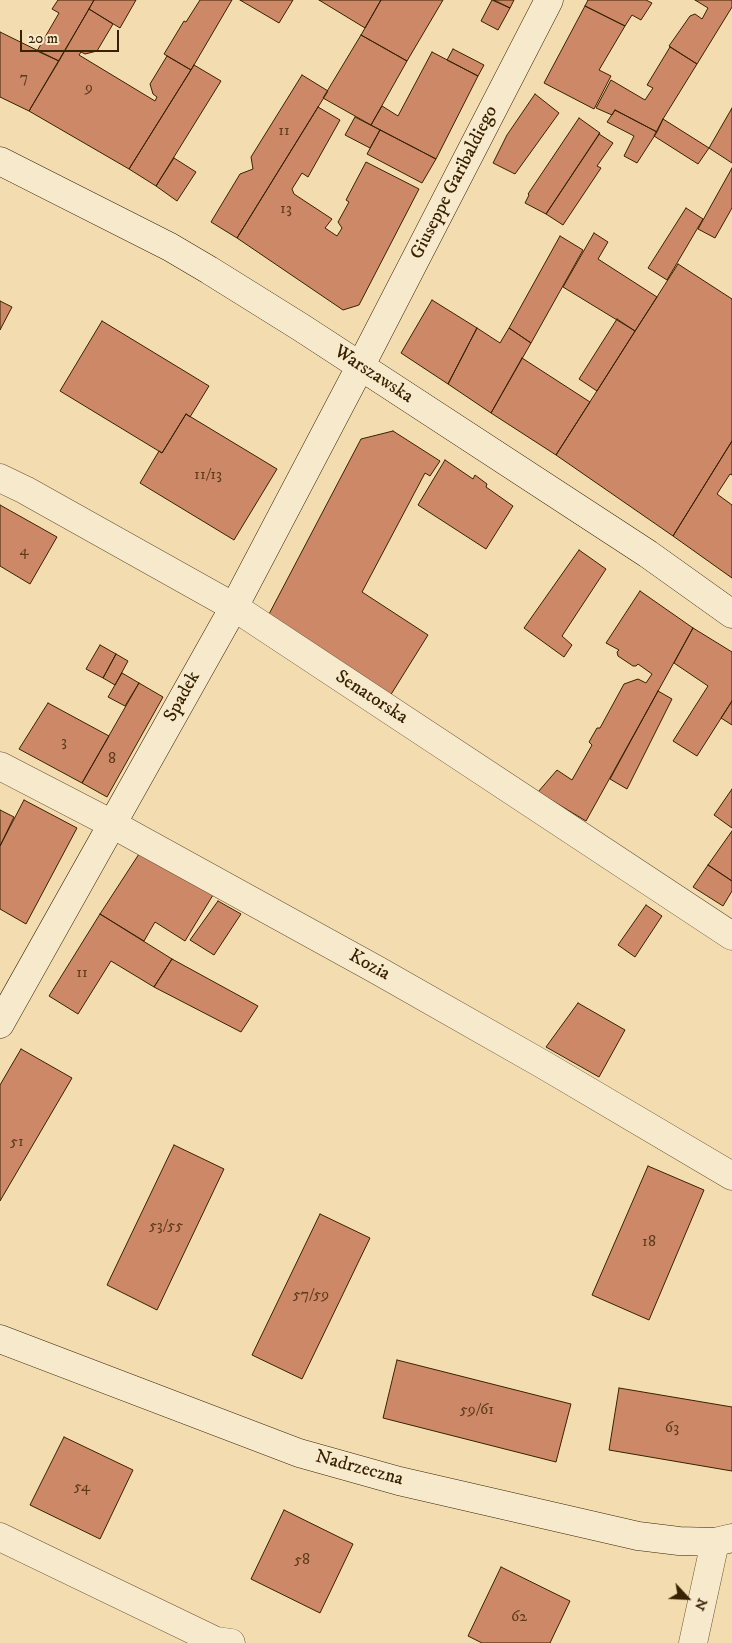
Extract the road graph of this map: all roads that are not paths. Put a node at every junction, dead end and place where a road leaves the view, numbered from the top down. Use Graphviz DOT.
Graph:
graph roads {
  1 [pos="549,0"];
  2 [pos="0,161"];
  3 [pos="360,367"];
  4 [pos="0,478"];
  5 [pos="234,607"];
  6 [pos="732,614"];
  7 [pos="0,766"];
  8 [pos="112,824"];
  9 [pos="732,936"];
  10 [pos="0,1024"];
  11 [pos="732,1176"];
  12 [pos="0,1339"];
  13 [pos="0,1537"];
  14 [pos="724,1540"];
  15 [pos="232,1643"];
  16 [pos="693,1643"];
  1 -- 3 [label="street, Giuseppe Garibaldiego"];
  2 -- 3 [label="street, Warszawska"];
  3 -- 5 [label="street, Spadek"];
  3 -- 6 [label="street, Warszawska"];
  4 -- 5 [label="street, Senatorska"];
  5 -- 8 [label="street, Spadek"];
  5 -- 9 [label="street, Senatorska"];
  7 -- 8 [label="street, Kozia"];
  8 -- 10 [label="street, Spadek"];
  8 -- 11 [label="street, Kozia"];
  12 -- 14 [label="street, Nadrzeczna"];
  13 -- 15 [label="street"];
  14 -- 16 [label="street"];
}
